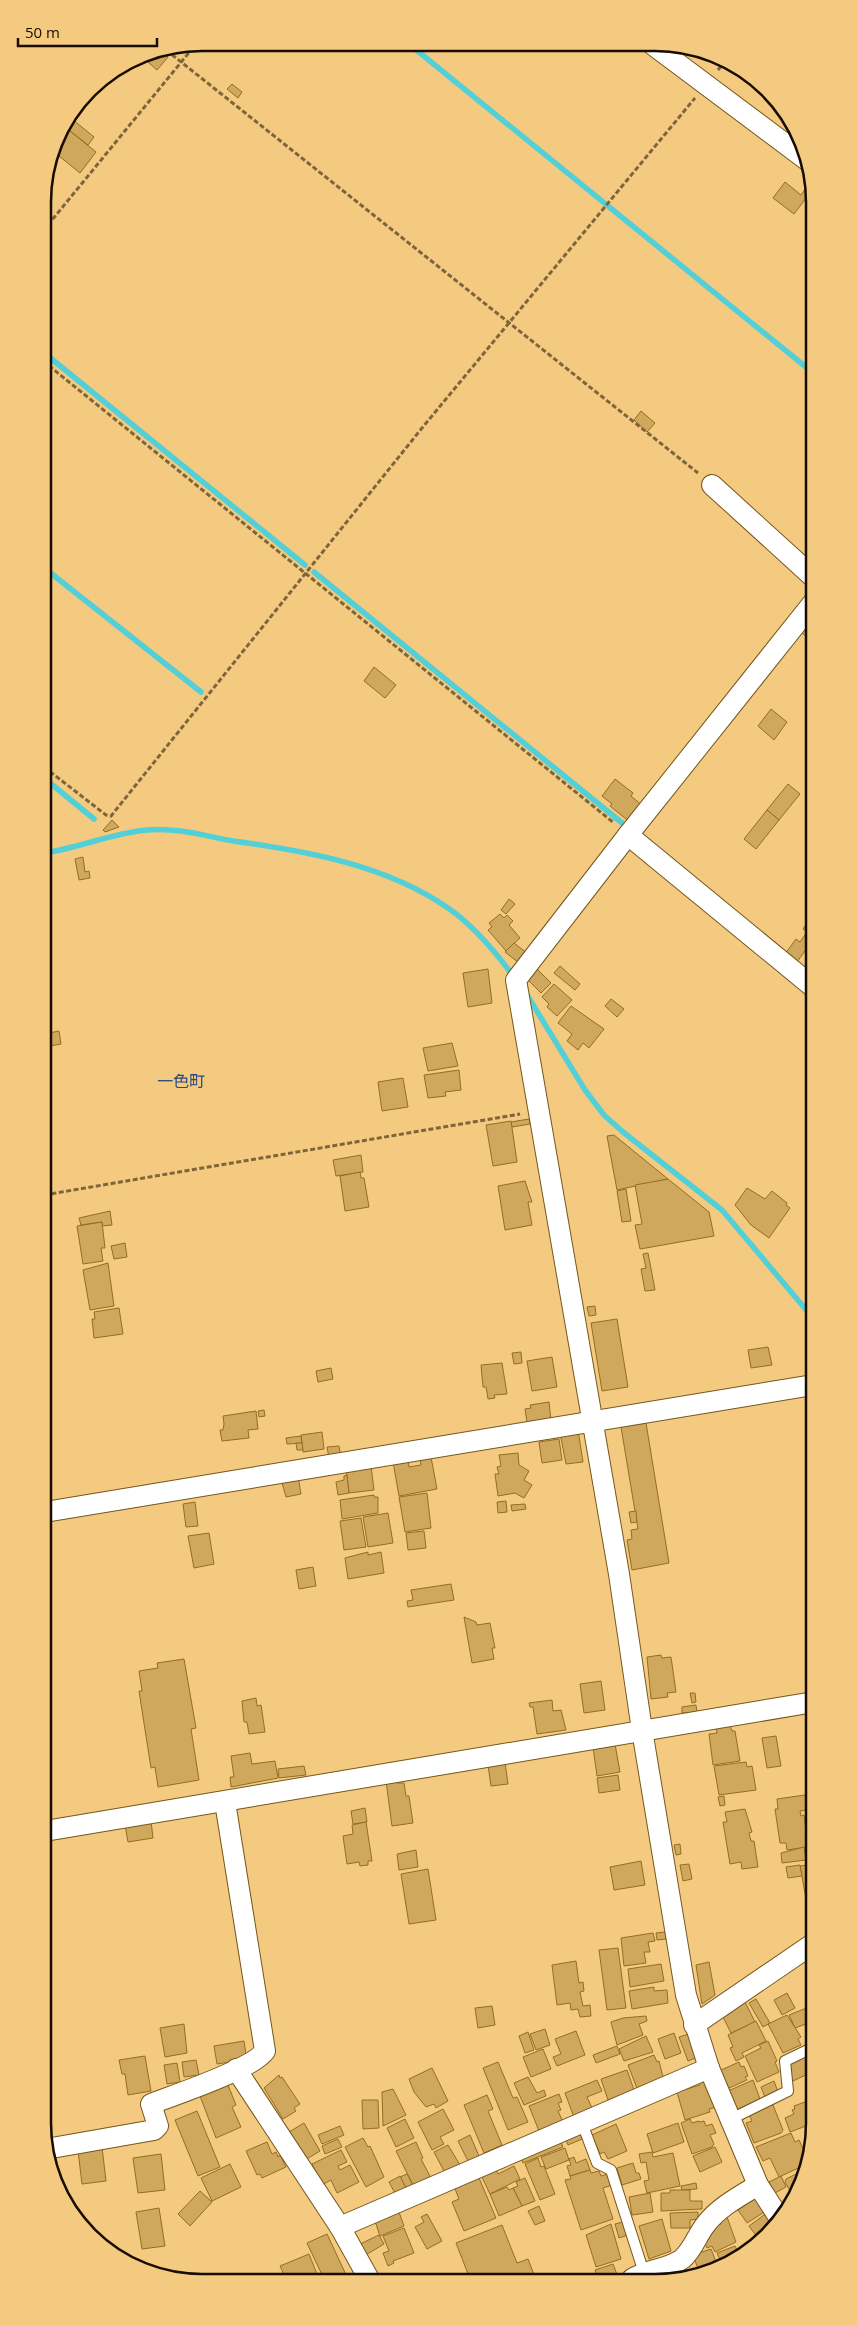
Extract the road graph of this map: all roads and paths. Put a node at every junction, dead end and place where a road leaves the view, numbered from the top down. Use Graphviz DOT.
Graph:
graph roads {
  1 [pos="189,52"];
  2 [pos="662,52"];
  3 [pos="171,54"];
  4 [pos="181,62"];
  5 [pos="707,84"];
  6 [pos="798,153"];
  7 [pos="52,220"];
  8 [pos="52,367"];
  9 [pos="712,485"];
  10 [pos="806,570"];
  11 [pos="806,612"];
  12 [pos="52,773"];
  13 [pos="628,834"];
  14 [pos="806,982"];
  15 [pos="540,1110"];
  16 [pos="51,1193"];
  17 [pos="805,1386"];
  18 [pos="593,1422"];
  19 [pos="51,1511"];
  20 [pos="805,1703"];
  21 [pos="642,1730"];
  22 [pos="225,1802"];
  23 [pos="51,1830"];
  24 [pos="805,1949"];
  25 [pos="694,2024"];
  26 [pos="805,2051"];
  27 [pos="710,2068"];
  28 [pos="236,2069"];
  29 [pos="730,2119"];
  30 [pos="582,2123"];
  31 [pos="54,2148"];
  32 [pos="758,2185"];
  33 [pos="776,2212"];
  34 [pos="340,2227"];
  35 [pos="365,2274"];
  36 [pos="637,2274"];
  37 [pos="643,2274"];
  1 -- 4 [label="path"];
  2 -- 5 [label="street"];
  3 -- 4 [label="path"];
  4 -- 7 [label="path"];
  4 -- 9 [label="path"];
  5 -- 6 [label="street"];
  5 -- 12 [label="path"];
  8 -- 13 [label="path"];
  9 -- 10 [label="street"];
  11 -- 13 [label="street"];
  13 -- 14 [label="street"];
  13 -- 15 [label="street"];
  15 -- 16 [label="path"];
  15 -- 18 [label="street"];
  17 -- 18 [label="street"];
  18 -- 19 [label="street"];
  18 -- 21 [label="street"];
  20 -- 21 [label="street"];
  21 -- 22 [label="street"];
  21 -- 25 [label="street"];
  22 -- 23 [label="street"];
  22 -- 28 [label="street"];
  24 -- 25 [label="street"];
  25 -- 27 [label="street"];
  26 -- 29 [label="lane"];
  27 -- 29 [label="street"];
  27 -- 30 [label="street"];
  28 -- 31 [label="street"];
  28 -- 34 [label="street"];
  29 -- 32 [label="street"];
  30 -- 34 [label="street"];
  30 -- 36 [label="lane"];
  32 -- 33 [label="street"];
  32 -- 37 [label="street"];
  34 -- 35 [label="street"];
}
